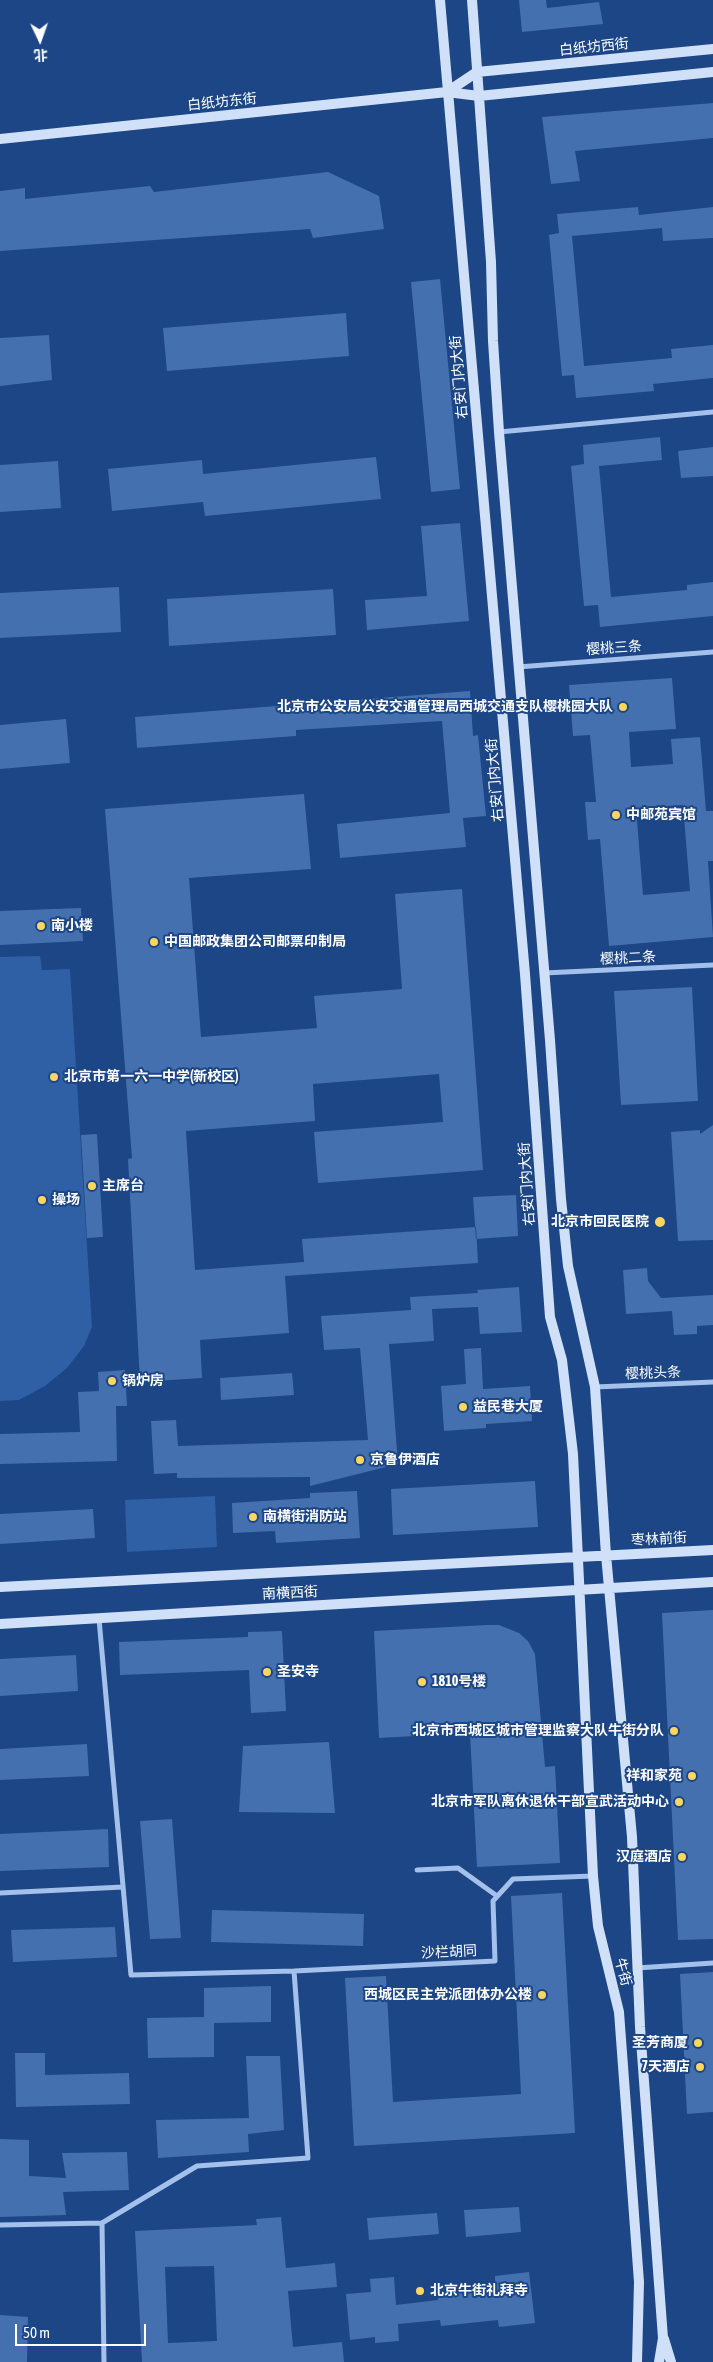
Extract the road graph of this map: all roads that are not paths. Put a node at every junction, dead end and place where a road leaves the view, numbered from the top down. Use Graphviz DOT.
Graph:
graph roads {
  1 [pos="440,0"];
  2 [pos="472,0"];
  3 [pos="713,49"];
  4 [pos="477,72"];
  5 [pos="713,72"];
  6 [pos="447,92"];
  7 [pos="479,96"];
  8 [pos="0,139"];
  9 [pos="713,412"];
  10 [pos="499,432"];
  11 [pos="713,652"];
  12 [pos="518,667"];
  13 [pos="499,668"];
  14 [pos="713,965"];
  15 [pos="544,973"];
  16 [pos="525,974"];
  17 [pos="713,1382"];
  18 [pos="595,1387"];
  19 [pos="713,1550"];
  20 [pos="606,1555"];
  21 [pos="578,1557"];
  22 [pos="713,1582"];
  23 [pos="0,1586"];
  24 [pos="609,1587"];
  25 [pos="580,1589"];
  26 [pos="99,1618"];
  27 [pos="0,1624"];
  28 [pos="417,1870"];
  29 [pos="593,1876"];
  30 [pos="123,1887"];
  31 [pos="0,1893"];
  32 [pos="497,1896"];
  33 [pos="713,1963"];
  34 [pos="637,1968"];
  35 [pos="294,1971"];
  36 [pos="102,2223"];
  37 [pos="0,2225"];
  38 [pos="664,2338"];
  39 [pos="104,2362"];
  40 [pos="637,2362"];
  41 [pos="658,2362"];
  42 [pos="671,2362"];
  1 -- 6 [label="main road, 右安门内大街"];
  2 -- 4 [label="main road"];
  3 -- 4 [label="main road, 白纸坊西街"];
  4 -- 6 [label="main road"];
  4 -- 7 [label="main road"];
  5 -- 7 [label="main road"];
  6 -- 7 [label="main road"];
  6 -- 8 [label="main road, 白纸坊东街"];
  6 -- 13 [label="main road, 右安门内大街"];
  7 -- 10 [label="main road"];
  9 -- 10 [label="street"];
  10 -- 12 [label="main road"];
  11 -- 12 [label="street, 樱桃三条"];
  12 -- 13 [label="main road"];
  12 -- 15 [label="main road"];
  13 -- 16 [label="main road, 右安门内大街"];
  14 -- 15 [label="street, 樱桃二条"];
  15 -- 16 [label="main road"];
  15 -- 18 [label="main road"];
  16 -- 21 [label="main road, 右安门内大街"];
  17 -- 18 [label="street, 樱桃头条"];
  18 -- 20 [label="main road"];
  19 -- 20 [label="main road, 枣林前街"];
  20 -- 21 [label="main road, 枣林前街"];
  20 -- 24 [label="main road, 牛街"];
  21 -- 23 [label="main road, 南横西街"];
  21 -- 25 [label="main road, 右安门内大街"];
  22 -- 24 [label="main road"];
  24 -- 25 [label="main road, 南横西街"];
  24 -- 34 [label="main road, 牛街"];
  25 -- 26 [label="main road, 南横西街"];
  25 -- 29 [label="main road, 牛街"];
  26 -- 27 [label="main road, 南横西街"];
  26 -- 30 [label="street"];
  28 -- 32 [label="street"];
  29 -- 32 [label="street"];
  29 -- 40 [label="main road, 牛街"];
  30 -- 31 [label="street"];
  30 -- 35 [label="street"];
  32 -- 35 [label="street, 沙栏胡同"];
  33 -- 34 [label="street"];
  34 -- 38 [label="main road, 牛街"];
  35 -- 36 [label="street"];
  36 -- 37 [label="street"];
  36 -- 39 [label="street"];
  38 -- 41 [label="main road, 牛街"];
  38 -- 42 [label="main road, 牛街"];
}
